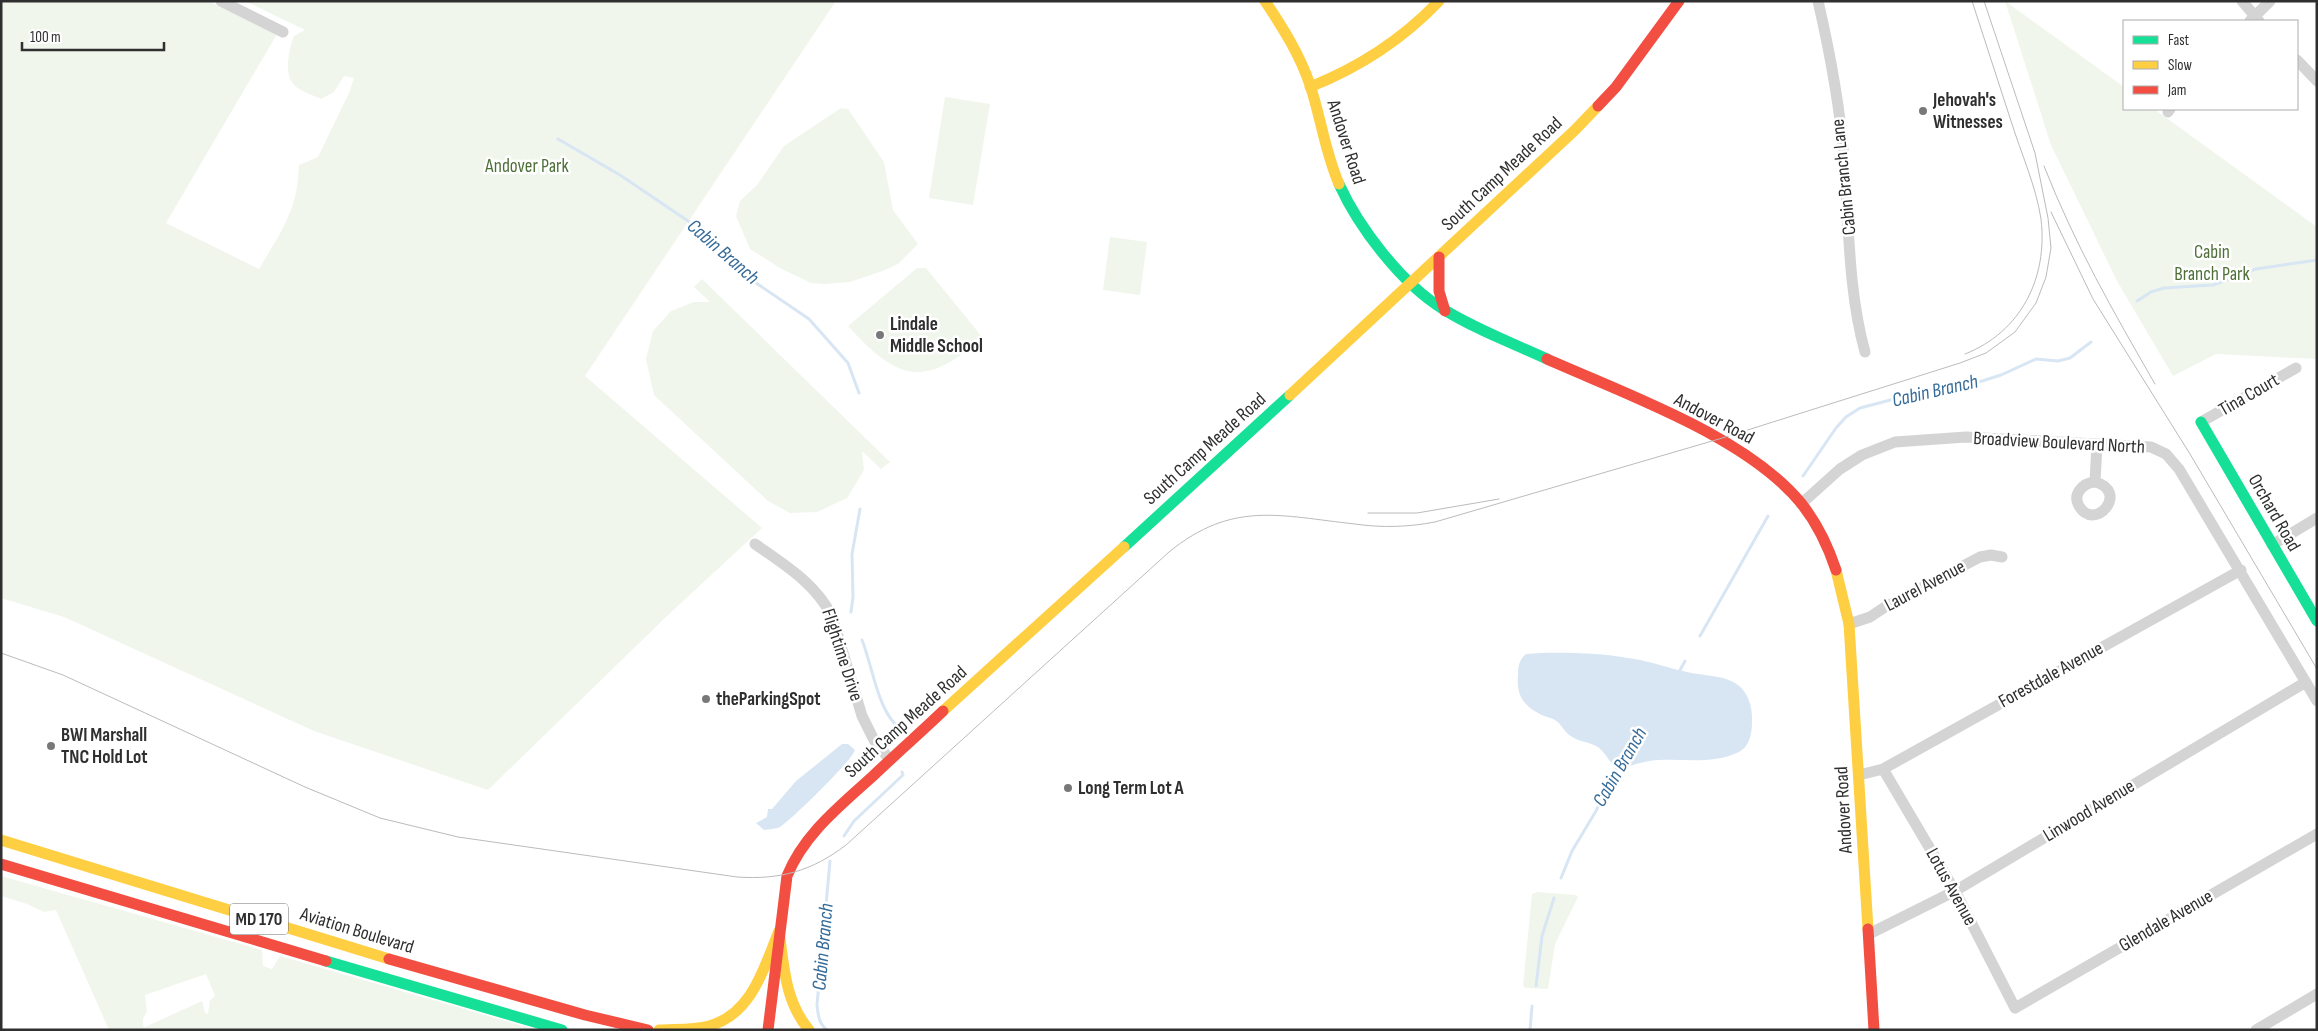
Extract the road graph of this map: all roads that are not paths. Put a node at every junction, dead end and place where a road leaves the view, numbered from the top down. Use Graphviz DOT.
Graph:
graph roads {
  1 [pos="221,1"];
  2 [pos="1265,1"];
  3 [pos="1439,1"];
  4 [pos="1678,1"];
  5 [pos="1818,1"];
  6 [pos="2242,1"];
  7 [pos="2270,1"];
  8 [pos="2254,20"];
  9 [pos="283,32"];
  10 [pos="2298,61"];
  11 [pos="2317,81"];
  12 [pos="1310,87"];
  13 [pos="1439,257"];
  14 [pos="1410,284"];
  15 [pos="1445,311"];
  16 [pos="1865,352"];
  17 [pos="2296,368"];
  18 [pos="2201,422"];
  19 [pos="2097,444"];
  20 [pos="2095,482"];
  21 [pos="1801,504"];
  22 [pos="2317,518"];
  23 [pos="756,544"];
  24 [pos="2272,544"];
  25 [pos="2002,557"];
  26 [pos="2241,570"];
  27 [pos="2317,621"];
  28 [pos="1850,624"];
  29 [pos="2306,682"];
  30 [pos="2317,701"];
  31 [pos="890,760"];
  32 [pos="1883,769"];
  33 [pos="1860,775"];
  34 [pos="2317,834"];
  35 [pos="1,840"];
  36 [pos="1,864"];
  37 [pos="1955,891"];
  38 [pos="779,930"];
  39 [pos="1869,934"];
  40 [pos="2317,994"];
  41 [pos="2015,1008"];
  42 [pos="562,1030"];
  43 [pos="648,1030"];
  44 [pos="659,1030"];
  45 [pos="768,1030"];
  46 [pos="810,1030"];
  47 [pos="1874,1030"];
  48 [pos="2256,1030"];
  1 -- 9 [label="street"];
  2 -- 12 [label="main road, Andover Road"];
  3 -- 12 [label="main road"];
  4 -- 13 [label="main road, South Camp Meade Road"];
  5 -- 16 [label="street, Cabin Branch Lane"];
  6 -- 8 [label="street"];
  7 -- 8 [label="street"];
  10 -- 11 [label="street"];
  12 -- 14 [label="main road, Andover Road"];
  13 -- 14 [label="main road, South Camp Meade Road"];
  13 -- 15 [label="main road"];
  14 -- 15 [label="main road, Andover Road"];
  14 -- 31 [label="main road, South Camp Meade Road"];
  15 -- 21 [label="main road, Andover Road"];
  17 -- 18 [label="street, Tina Court"];
  18 -- 24 [label="main road, Orchard Road"];
  19 -- 20 [label="street"];
  19 -- 21 [label="street, Broadview Boulevard North"];
  19 -- 26 [label="street, Broadview Boulevard North"];
  21 -- 28 [label="main road, Andover Road"];
  22 -- 24 [label="street"];
  23 -- 31 [label="street, Flightime Drive"];
  24 -- 27 [label="main road, Orchard Road"];
  25 -- 28 [label="street, Laurel Avenue"];
  26 -- 29 [label="street, Broadview Boulevard North"];
  26 -- 32 [label="street, Forestdale Avenue"];
  28 -- 33 [label="main road, Andover Road"];
  29 -- 30 [label="street, Broadview Boulevard North"];
  29 -- 37 [label="street, Linwood Avenue"];
  31 -- 38 [label="main road, South Camp Meade Road"];
  32 -- 33 [label="street, Forestdale Avenue"];
  32 -- 37 [label="street, Lotus Avenue"];
  33 -- 39 [label="main road, Andover Road"];
  34 -- 41 [label="street, Glendale Avenue"];
  35 -- 43 [label="main road, Aviation Boulevard / MD 170"];
  36 -- 42 [label="main road, Aviation Boulevard / MD 170"];
  37 -- 39 [label="street, Linwood Avenue"];
  37 -- 41 [label="street, Lotus Avenue"];
  38 -- 44 [label="main road"];
  38 -- 45 [label="main road"];
  38 -- 46 [label="main road"];
  39 -- 47 [label="main road, Andover Road"];
  40 -- 48 [label="street"];
}
